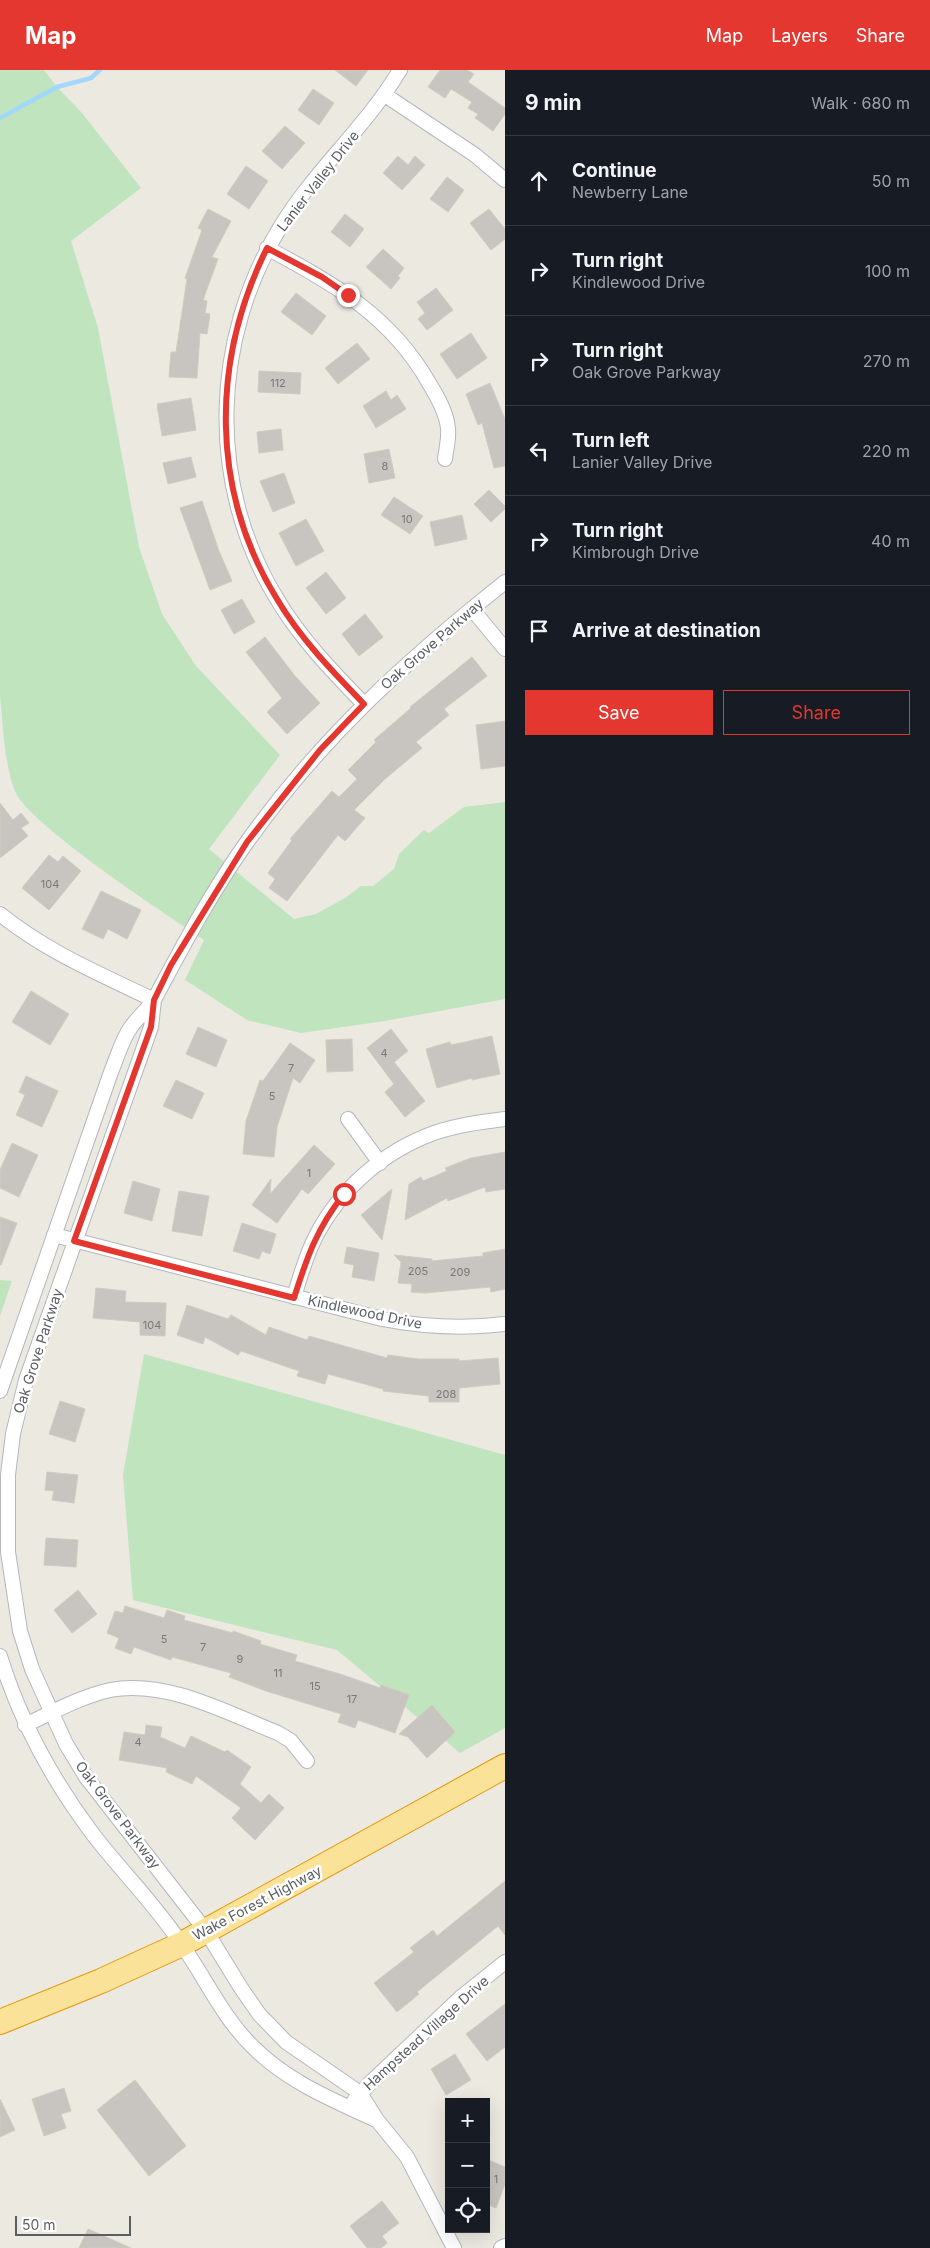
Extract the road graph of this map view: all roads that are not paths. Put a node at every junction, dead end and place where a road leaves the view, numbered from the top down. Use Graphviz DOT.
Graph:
graph roads {
  1 [pos="400,70"];
  2 [pos="385,95"];
  3 [pos="505,180"];
  4 [pos="267,248"];
  5 [pos="445,459"];
  6 [pos="505,582"];
  7 [pos="472,609"];
  8 [pos="505,650"];
  9 [pos="364,704"];
  10 [pos="0,914"];
  11 [pos="154,1000"];
  12 [pos="348,1119"];
  13 [pos="505,1119"];
  14 [pos="380,1163"];
  15 [pos="54,1235"];
  16 [pos="74,1241"];
  17 [pos="294,1298"];
  18 [pos="505,1324"];
  19 [pos="0,1391"];
  20 [pos="4,1507"];
  21 [pos="0,1656"];
  22 [pos="52,1713"];
  23 [pos="25,1725"];
  24 [pos="307,1761"];
  25 [pos="505,1766"];
  26 [pos="206,1931"];
  27 [pos="182,1944"];
  28 [pos="505,1962"];
  29 [pos="0,2022"];
  30 [pos="360,2093"];
  31 [pos="350,2108"];
  32 [pos="377,2120"];
  33 [pos="505,2246"];
  34 [pos="454,2248"];
  35 [pos="501,2248"];
  1 -- 2 [label="street, Lanier Valley Drive"];
  2 -- 3 [label="street"];
  2 -- 4 [label="street, Lanier Valley Drive"];
  4 -- 5 [label="street"];
  4 -- 9 [label="street, Lanier Valley Drive"];
  6 -- 7 [label="street, Oak Grove Parkway"];
  7 -- 8 [label="street"];
  7 -- 9 [label="street, Oak Grove Parkway"];
  9 -- 11 [label="street, Oak Grove Parkway"];
  10 -- 11 [label="street"];
  11 -- 15 [label="street, Oak Grove Parkway"];
  11 -- 16 [label="street, Oak Grove Parkway"];
  12 -- 14 [label="street"];
  13 -- 14 [label="street"];
  14 -- 17 [label="street"];
  15 -- 16 [label="street, Kindlewood Drive"];
  15 -- 19 [label="street, Oak Grove Parkway"];
  16 -- 17 [label="street, Kindlewood Drive"];
  16 -- 20 [label="street, Oak Grove Parkway"];
  17 -- 18 [label="street, Kindlewood Drive"];
  20 -- 22 [label="street, Oak Grove Parkway"];
  21 -- 23 [label="street"];
  22 -- 23 [label="street"];
  22 -- 24 [label="street"];
  22 -- 26 [label="street, Oak Grove Parkway"];
  23 -- 27 [label="street"];
  25 -- 26 [label="highway, Wake Forest Highway"];
  26 -- 27 [label="highway, Wake Forest Highway"];
  26 -- 30 [label="street, Oak Grove Parkway"];
  27 -- 29 [label="highway, Wake Forest Highway"];
  27 -- 31 [label="street"];
  28 -- 30 [label="street, Hampstead Village Drive"];
  30 -- 31 [label="street, Hampstead Village Drive"];
  30 -- 32 [label="street"];
  31 -- 32 [label="street"];
  32 -- 34 [label="street"];
  33 -- 35 [label="street"];
}
